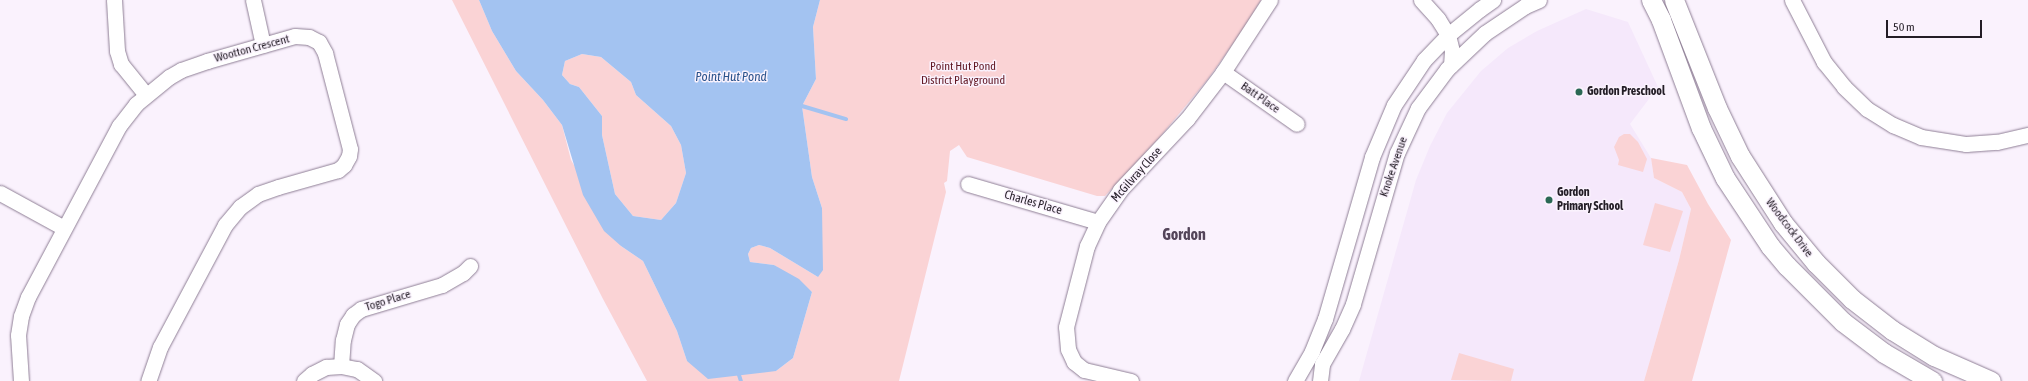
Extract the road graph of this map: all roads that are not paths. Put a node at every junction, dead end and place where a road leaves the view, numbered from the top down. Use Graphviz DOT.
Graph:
graph roads {
  1 [pos="114,0"];
  2 [pos="253,0"];
  3 [pos="1270,0"];
  4 [pos="1421,0"];
  5 [pos="1493,0"];
  6 [pos="1539,0"];
  7 [pos="1651,0"];
  8 [pos="1674,0"];
  9 [pos="1792,0"];
  10 [pos="1448,35"];
  11 [pos="1479,38"];
  12 [pos="263,45"];
  13 [pos="1451,65"];
  14 [pos="1223,72"];
  15 [pos="145,94"];
  16 [pos="1298,124"];
  17 [pos="2028,135"];
  18 [pos="968,184"];
  19 [pos="0,193"];
  20 [pos="1098,222"];
  21 [pos="64,228"];
  22 [pos="470,266"];
  23 [pos="341,366"];
  24 [pos="21,381"];
  25 [pos="148,381"];
  26 [pos="304,381"];
  27 [pos="374,381"];
  28 [pos="1131,381"];
  29 [pos="1295,381"];
  30 [pos="1320,381"];
  31 [pos="1932,381"];
  32 [pos="1991,381"];
  1 -- 15 [label="street"];
  2 -- 12 [label="street"];
  3 -- 14 [label="street, McGilvray Close"];
  4 -- 10 [label="street"];
  5 -- 10 [label="street, Knoke Avenue"];
  6 -- 11 [label="street, Knoke Avenue"];
  7 -- 31 [label="main road, Woodcock Drive"];
  8 -- 32 [label="main road, Woodcock Drive"];
  9 -- 17 [label="street"];
  10 -- 11 [label="street"];
  10 -- 13 [label="street"];
  10 -- 29 [label="street, Knoke Avenue"];
  11 -- 13 [label="street, Knoke Avenue"];
  12 -- 15 [label="street, Wootton Crescent"];
  12 -- 25 [label="street, Wootton Crescent"];
  13 -- 30 [label="street, Knoke Avenue"];
  14 -- 16 [label="street, Batt Place"];
  14 -- 20 [label="street, McGilvray Close"];
  15 -- 21 [label="street, Wootton Crescent"];
  18 -- 20 [label="street, Charles Place"];
  19 -- 21 [label="street"];
  20 -- 28 [label="street, McGilvray Close"];
  21 -- 24 [label="street, Wootton Crescent"];
  22 -- 23 [label="street, Togo Place"];
  23 -- 26 [label="street"];
  23 -- 27 [label="street"];
}
